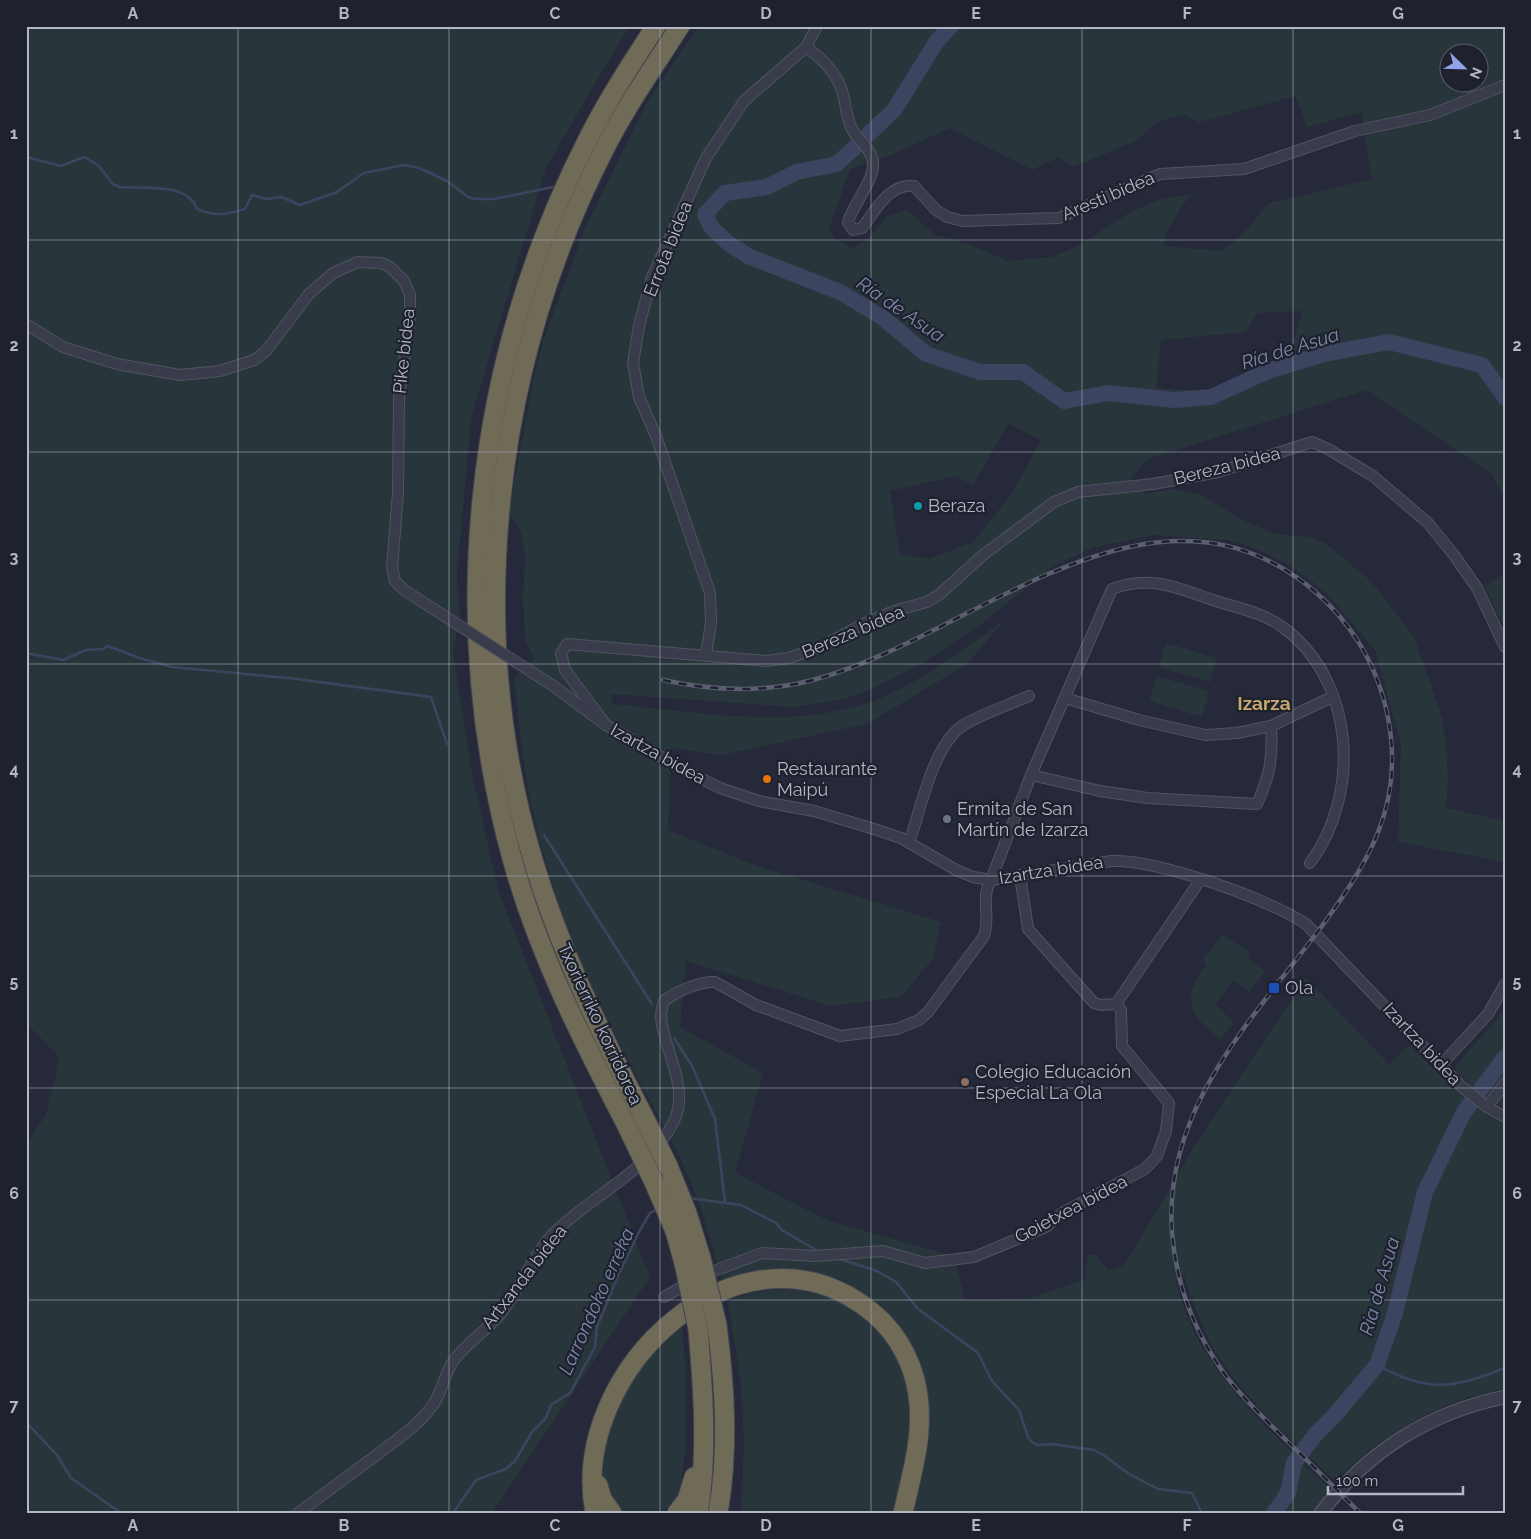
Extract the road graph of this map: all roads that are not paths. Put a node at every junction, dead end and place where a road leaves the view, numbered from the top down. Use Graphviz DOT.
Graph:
graph roads {
  1 [pos="656,26"];
  2 [pos="680,26"];
  3 [pos="817,26"];
  4 [pos="806,47"];
  5 [pos="1505,85"];
  6 [pos="26,324"];
  7 [pos="1505,647"];
  8 [pos="706,654"];
  9 [pos="552,685"];
  10 [pos="1029,696"];
  11 [pos="1065,698"];
  12 [pos="1332,698"];
  13 [pos="606,725"];
  14 [pos="1271,726"];
  15 [pos="1031,775"];
  16 [pos="909,843"];
  17 [pos="1310,863"];
  18 [pos="1020,875"];
  19 [pos="1201,879"];
  20 [pos="992,880"];
  21 [pos="1505,984"];
  22 [pos="1116,1004"];
  23 [pos="1440,1066"];
  24 [pos="1505,1083"];
  25 [pos="1486,1106"];
  26 [pos="1505,1117"];
  27 [pos="664,1297"];
  28 [pos="1505,1397"];
  29 [pos="703,1432"];
  30 [pos="594,1472"];
  31 [pos="298,1513"];
  32 [pos="595,1513"];
  33 [pos="612,1513"];
  34 [pos="677,1513"];
  35 [pos="698,1513"];
  36 [pos="718,1513"];
  37 [pos="903,1513"];
  38 [pos="1321,1513"];
  1 -- 29 [label="highway, Txorierriko korridorea, bridge"];
  2 -- 36 [label="highway, Txorierriko korridorea, bridge"];
  3 -- 4 [label="street, Errota bidea"];
  4 -- 5 [label="street, Aresti bidea"];
  4 -- 8 [label="street, Errota bidea"];
  6 -- 9 [label="street, Pike bidea, bridge"];
  7 -- 8 [label="street, Bereza bidea"];
  8 -- 13 [label="street, Bereza bidea"];
  9 -- 13 [label="street, Izartza bidea"];
  10 -- 16 [label="street"];
  11 -- 12 [label="street"];
  11 -- 14 [label="street"];
  11 -- 15 [label="street"];
  12 -- 14 [label="street"];
  12 -- 17 [label="street"];
  13 -- 16 [label="street, Izartza bidea"];
  14 -- 15 [label="street"];
  15 -- 20 [label="street"];
  16 -- 20 [label="street, Izartza bidea"];
  18 -- 19 [label="street, Izartza bidea"];
  18 -- 20 [label="street, Izartza bidea"];
  18 -- 22 [label="street"];
  19 -- 22 [label="street"];
  19 -- 23 [label="street, Izartza bidea"];
  20 -- 31 [label="street, Artxanda bidea"];
  21 -- 23 [label="street"];
  22 -- 27 [label="street, Goietxea bidea"];
  23 -- 25 [label="street, Izartza bidea"];
  24 -- 25 [label="street"];
  25 -- 26 [label="street, Izartza bidea"];
  28 -- 38 [label="street"];
  29 -- 34 [label="highway"];
  29 -- 35 [label="highway, Txorierriko korridorea"];
  30 -- 32 [label="highway"];
  30 -- 33 [label="highway"];
  30 -- 37 [label="highway"];
}
